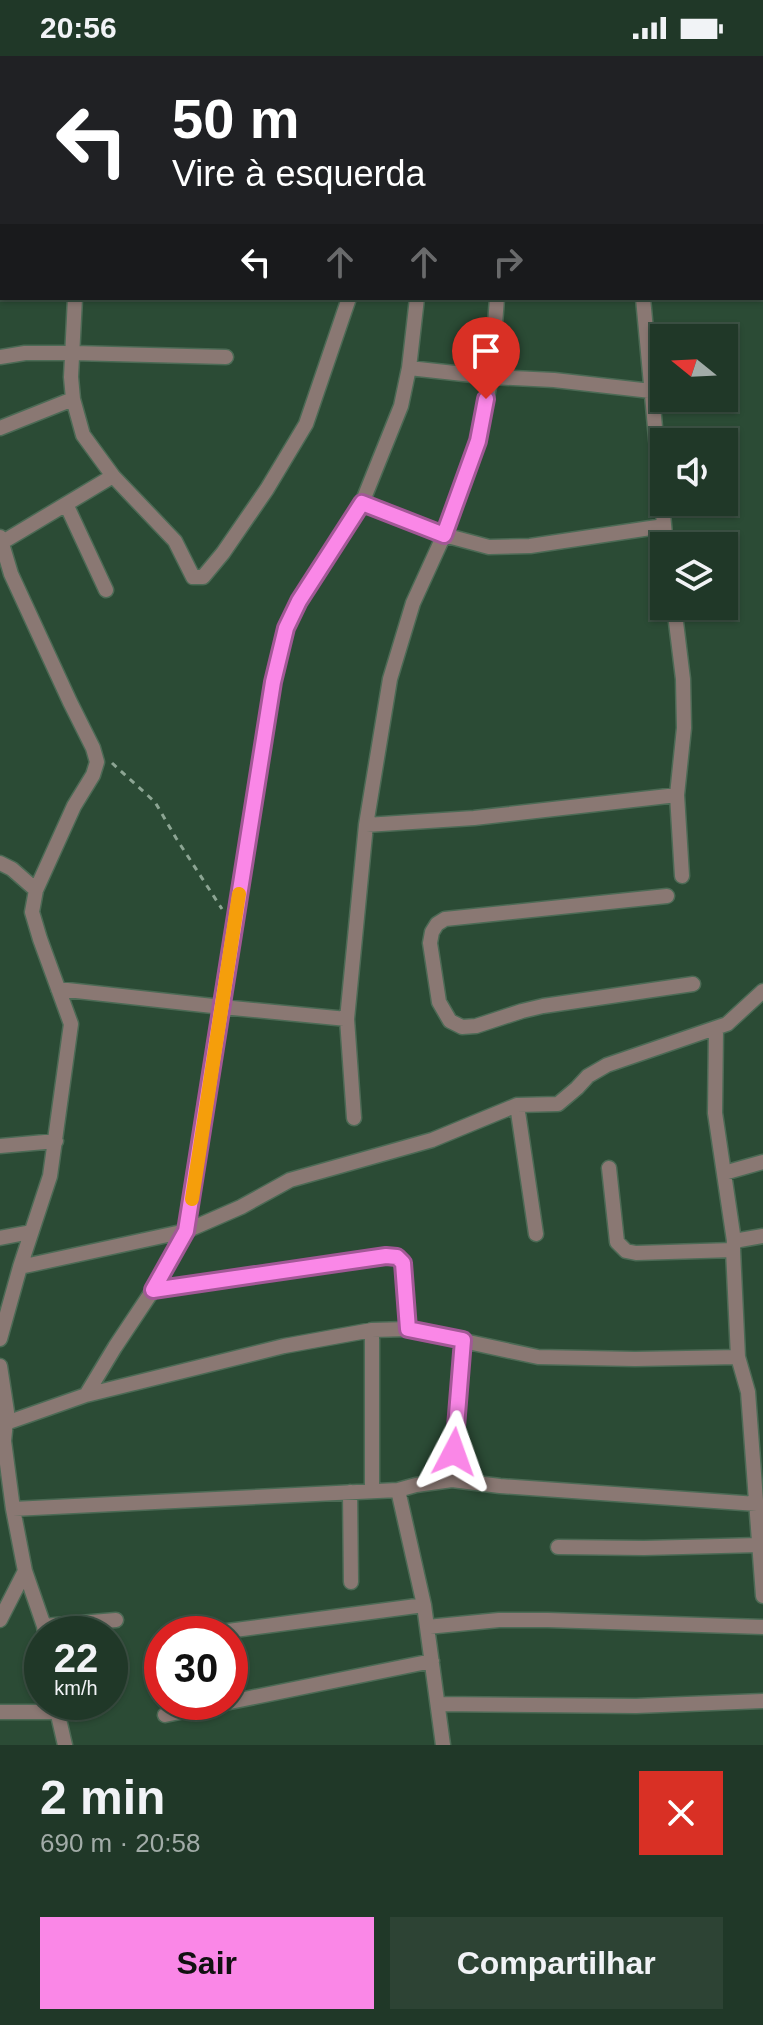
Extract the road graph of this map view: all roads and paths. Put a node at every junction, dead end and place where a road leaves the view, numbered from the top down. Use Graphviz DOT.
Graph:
graph roads {
  1 [pos="75,300"];
  2 [pos="348,300"];
  3 [pos="417,300"];
  4 [pos="497,300"];
  5 [pos="643,300"];
  6 [pos="74,353"];
  7 [pos="0,357"];
  8 [pos="226,357"];
  9 [pos="409,368"];
  10 [pos="491,377"];
  11 [pos="650,379"];
  12 [pos="650,391"];
  13 [pos="73,399"];
  14 [pos="653,412"];
  15 [pos="0,428"];
  16 [pos="113,476"];
  17 [pos="362,503"];
  18 [pos="66,504"];
  19 [pos="664,526"];
  20 [pos="665,532"];
  21 [pos="444,535"];
  22 [pos="1,540"];
  23 [pos="6,574"];
  24 [pos="106,590"];
  25 [pos="676,620"];
  26 [pos="93,748"];
  27 [pos="677,795"];
  28 [pos="366,825"];
  29 [pos="0,863"];
  30 [pos="682,876"];
  31 [pos="36,890"];
  32 [pos="667,896"];
  33 [pos="234,927"];
  34 [pos="693,984"];
  35 [pos="58,989"];
  36 [pos="763,991"];
  37 [pos="222,1007"];
  38 [pos="347,1019"];
  39 [pos="716,1029"];
  40 [pos="517,1105"];
  41 [pos="354,1118"];
  42 [pos="56,1141"];
  43 [pos="0,1146"];
  44 [pos="763,1162"];
  45 [pos="609,1168"];
  46 [pos="724,1173"];
  47 [pos="186,1231"];
  48 [pos="31,1232"];
  49 [pos="536,1234"];
  50 [pos="763,1236"];
  51 [pos="0,1238"];
  52 [pos="733,1246"];
  53 [pos="20,1267"];
  54 [pos="153,1290"];
  55 [pos="408,1329"];
  56 [pos="372,1330"];
  57 [pos="0,1339"];
  58 [pos="463,1340"];
  59 [pos="738,1357"];
  60 [pos="0,1366"];
  61 [pos="755,1392"];
  62 [pos="86,1395"];
  63 [pos="6,1423"];
  64 [pos="757,1439"];
  65 [pos="2,1442"];
  66 [pos="452,1480"];
  67 [pos="398,1490"];
  68 [pos="372,1491"];
  69 [pos="350,1492"];
  70 [pos="757,1504"];
  71 [pos="13,1509"];
  72 [pos="759,1545"];
  73 [pos="558,1547"];
  74 [pos="25,1571"];
  75 [pos="351,1582"];
  76 [pos="763,1596"];
  77 [pos="424,1605"];
  78 [pos="40,1616"];
  79 [pos="1,1617"];
  80 [pos="427,1627"];
  81 [pos="763,1627"];
  82 [pos="248,1628"];
  83 [pos="432,1661"];
  84 [pos="248,1698"];
  85 [pos="763,1701"];
  86 [pos="439,1704"];
  87 [pos="24,1710"];
  88 [pos="0,1712"];
  89 [pos="59,1720"];
  90 [pos="65,1745"];
  91 [pos="443,1745"];
  1 -- 6 [label="street"];
  2 -- 16 [label="street"];
  3 -- 9 [label="street"];
  4 -- 10 [label="street"];
  5 -- 11 [label="street"];
  6 -- 7 [label="street"];
  6 -- 8 [label="street"];
  6 -- 13 [label="street"];
  9 -- 10 [label="street"];
  9 -- 17 [label="street"];
  10 -- 12 [label="street"];
  10 -- 21 [label="street"];
  13 -- 15 [label="street"];
  13 -- 16 [label="street"];
  14 -- 19 [label="street"];
  16 -- 18 [label="street"];
  17 -- 21 [label="street"];
  17 -- 33 [label="street"];
  18 -- 22 [label="street"];
  18 -- 24 [label="street"];
  19 -- 20 [label="street"];
  19 -- 21 [label="street"];
  21 -- 28 [label="street"];
  22 -- 23 [label="street"];
  23 -- 26 [label="street"];
  25 -- 27 [label="street"];
  26 -- 31 [label="street"];
  26 -- 33 [label="path"];
  27 -- 28 [label="street"];
  27 -- 30 [label="street"];
  28 -- 38 [label="street"];
  29 -- 31 [label="street"];
  31 -- 35 [label="street"];
  32 -- 34 [label="street"];
  33 -- 37 [label="street"];
  35 -- 37 [label="street"];
  35 -- 42 [label="street"];
  36 -- 39 [label="street"];
  37 -- 38 [label="street"];
  37 -- 47 [label="street"];
  38 -- 41 [label="street"];
  39 -- 40 [label="street"];
  39 -- 46 [label="street"];
  40 -- 47 [label="street"];
  40 -- 49 [label="street"];
  42 -- 43 [label="street"];
  42 -- 48 [label="street"];
  44 -- 46 [label="street"];
  45 -- 52 [label="street"];
  46 -- 52 [label="street"];
  47 -- 53 [label="street"];
  47 -- 54 [label="street"];
  48 -- 51 [label="street"];
  48 -- 53 [label="street"];
  50 -- 52 [label="street"];
  52 -- 59 [label="street"];
  53 -- 57 [label="street"];
  54 -- 55 [label="street"];
  54 -- 62 [label="street"];
  55 -- 56 [label="street"];
  55 -- 58 [label="street"];
  56 -- 62 [label="street"];
  56 -- 68 [label="street"];
  58 -- 59 [label="street"];
  58 -- 66 [label="street"];
  59 -- 61 [label="street"];
  60 -- 63 [label="street"];
  61 -- 64 [label="street"];
  62 -- 63 [label="street"];
  63 -- 65 [label="street"];
  64 -- 70 [label="street"];
  65 -- 71 [label="street"];
  66 -- 67 [label="street"];
  66 -- 70 [label="street"];
  67 -- 68 [label="street"];
  67 -- 77 [label="street"];
  68 -- 69 [label="street"];
  69 -- 71 [label="street"];
  69 -- 75 [label="street"];
  70 -- 72 [label="street"];
  71 -- 74 [label="street"];
  72 -- 73 [label="street"];
  72 -- 76 [label="street"];
  74 -- 78 [label="street"];
  74 -- 79 [label="street"];
  77 -- 80 [label="street"];
  77 -- 82 [label="street"];
  80 -- 81 [label="street"];
  80 -- 83 [label="street"];
  83 -- 84 [label="street"];
  83 -- 86 [label="street"];
  85 -- 86 [label="street"];
  86 -- 91 [label="street"];
  87 -- 88 [label="street"];
  89 -- 90 [label="street"];
}
